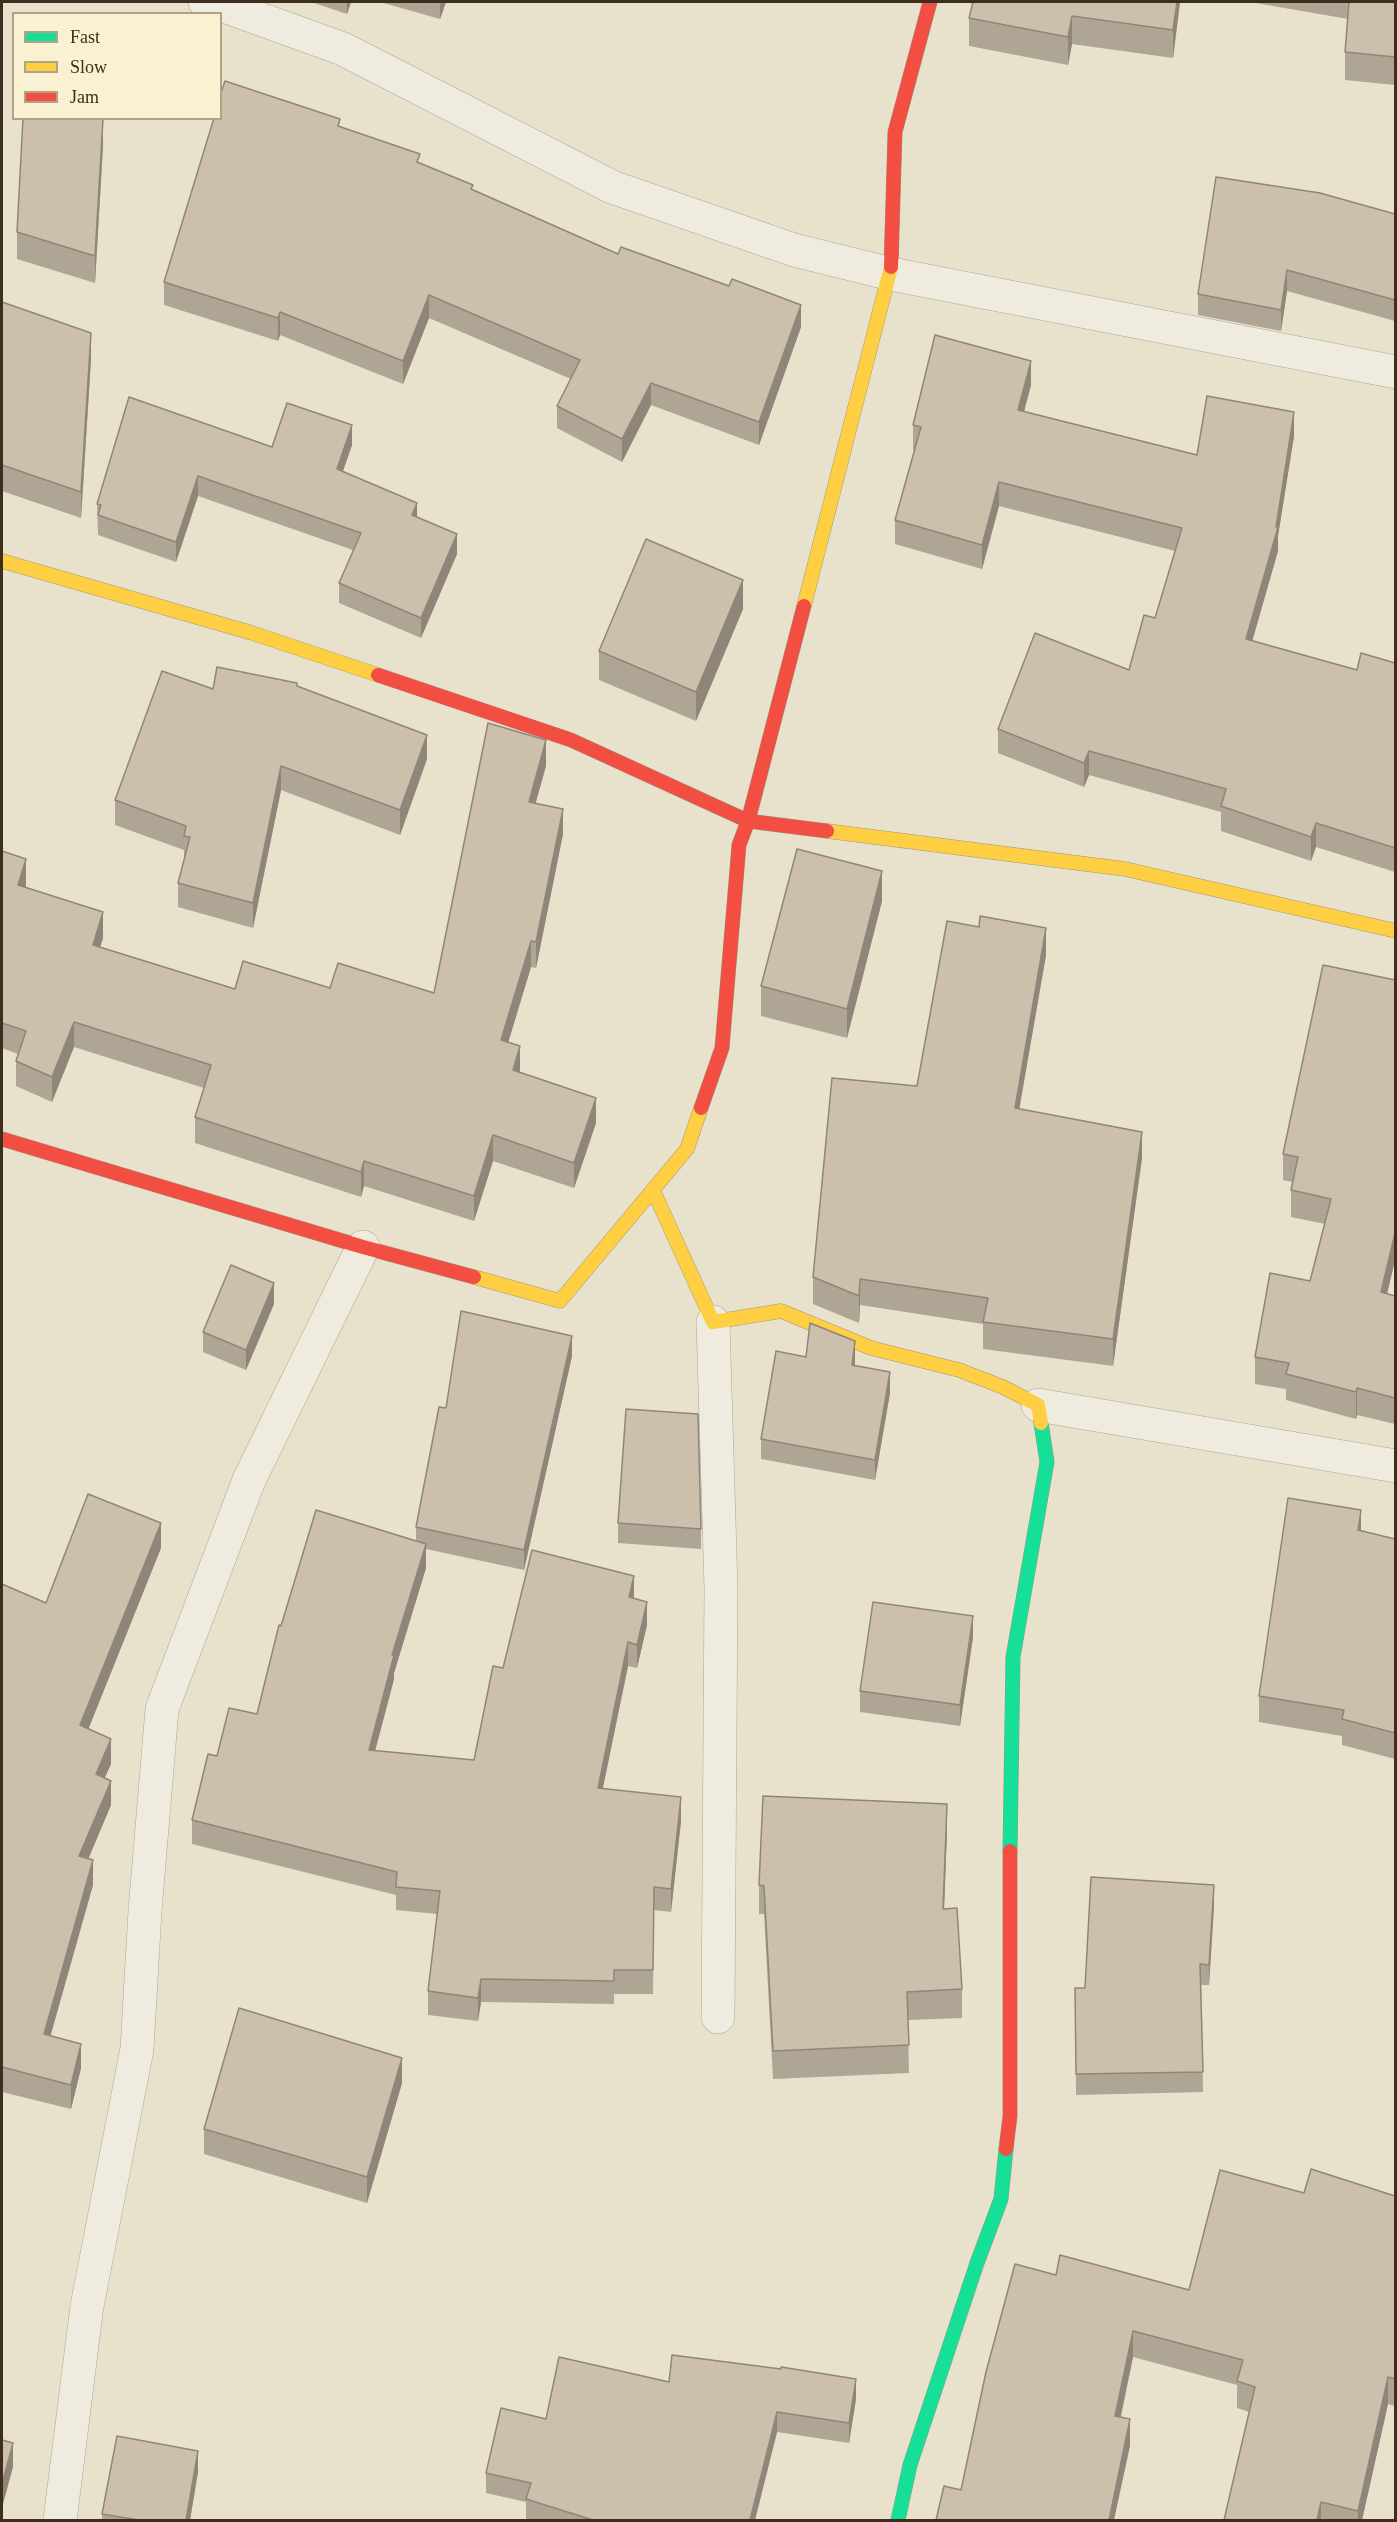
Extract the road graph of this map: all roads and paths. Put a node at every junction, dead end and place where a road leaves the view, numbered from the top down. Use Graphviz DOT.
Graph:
graph roads {
  1 [pos="205,2"];
  2 [pos="930,2"];
  3 [pos="891,274"];
  4 [pos="1395,372"];
  5 [pos="2,561"];
  6 [pos="748,821"];
  7 [pos="1395,931"];
  8 [pos="2,1139"];
  9 [pos="653,1190"];
  10 [pos="363,1248"];
  11 [pos="713,1322"];
  12 [pos="1038,1405"];
  13 [pos="1395,1466"];
  14 [pos="718,2017"];
  15 [pos="60,2520"];
  16 [pos="898,2520"];
  1 -- 3 [label="street"];
  2 -- 3 [label="street"];
  3 -- 4 [label="street"];
  3 -- 6 [label="street"];
  5 -- 6 [label="street"];
  6 -- 7 [label="street"];
  6 -- 9 [label="street"];
  8 -- 10 [label="street"];
  9 -- 10 [label="street"];
  9 -- 11 [label="street"];
  10 -- 15 [label="street"];
  11 -- 12 [label="street"];
  11 -- 14 [label="street"];
  12 -- 13 [label="street"];
  12 -- 16 [label="street"];
}
